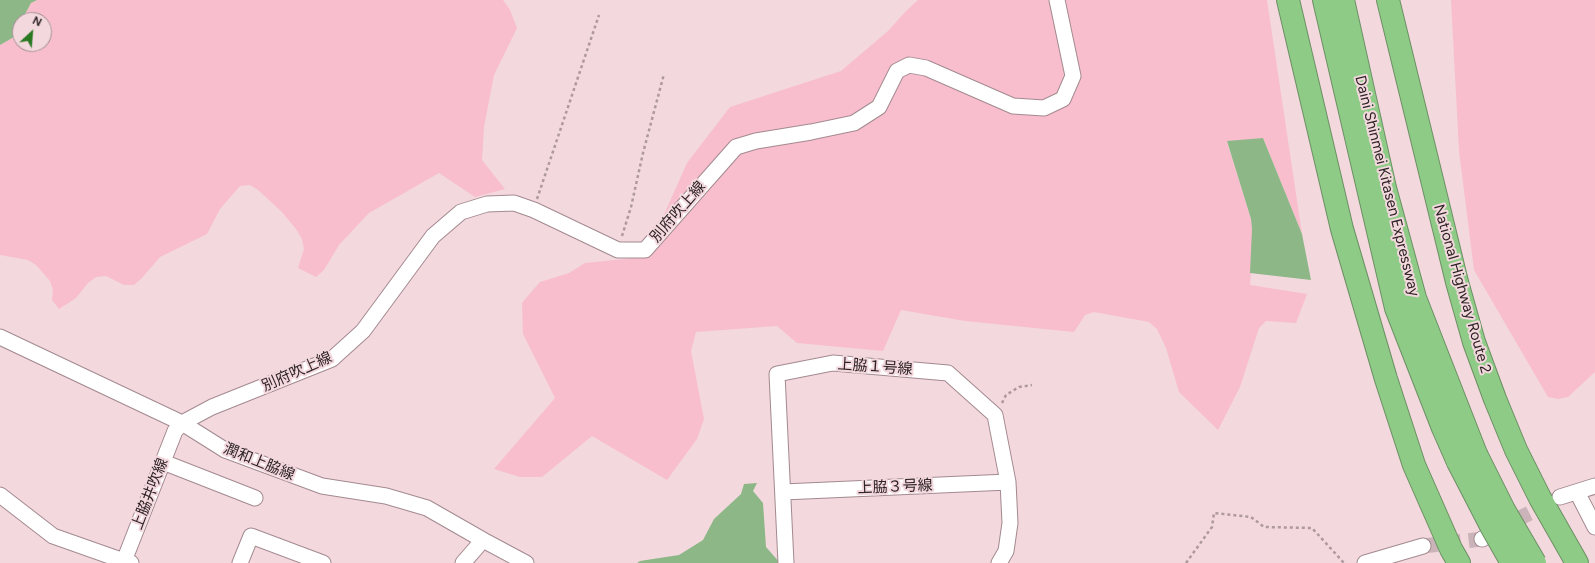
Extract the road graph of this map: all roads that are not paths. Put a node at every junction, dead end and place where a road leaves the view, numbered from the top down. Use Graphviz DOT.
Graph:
graph roads {
  1 [pos="1057,0"];
  2 [pos="1288,0"];
  3 [pos="1324,0"];
  4 [pos="1343,0"];
  5 [pos="1388,0"];
  6 [pos="0,337"];
  7 [pos="182,423"];
  8 [pos="1467,458"];
  9 [pos="163,462"];
  10 [pos="1008,482"];
  11 [pos="1595,486"];
  12 [pos="783,492"];
  13 [pos="1576,492"];
  14 [pos="0,495"];
  15 [pos="1560,497"];
  16 [pos="255,498"];
  17 [pos="1516,520"];
  18 [pos="1595,527"];
  19 [pos="1482,539"];
  20 [pos="483,540"];
  21 [pos="1423,546"];
  22 [pos="1406,558"];
  23 [pos="128,562"];
  24 [pos="240,563"];
  25 [pos="323,563"];
  26 [pos="463,563"];
  27 [pos="526,563"];
  28 [pos="786,563"];
  29 [pos="999,563"];
  30 [pos="1364,563"];
  31 [pos="1459,563"];
  32 [pos="1512,563"];
  33 [pos="1535,563"];
  34 [pos="1577,563"];
  1 -- 7 [label="street, 別府吹上線"];
  2 -- 31 [label="highway"];
  3 -- 8 [label="highway, Daini Shinmei Kitasen Expressway"];
  4 -- 8 [label="highway, Daini Shinmei Kitasen Expressway"];
  5 -- 34 [label="highway, National Highway Route 2"];
  6 -- 7 [label="street, 潤和上脇線"];
  7 -- 9 [label="street, 上脇井吹線"];
  7 -- 20 [label="street, 潤和上脇線"];
  8 -- 32 [label="highway, Daini Shinmei Kitasen Expressway, bridge"];
  8 -- 33 [label="highway, Daini Shinmei Kitasen Expressway, bridge"];
  9 -- 16 [label="street"];
  9 -- 23 [label="street, 上脇井吹線"];
  10 -- 12 [label="street, 上脇３号線"];
  10 -- 12 [label="street, 上脇１号線"];
  10 -- 29 [label="street"];
  11 -- 13 [label="street"];
  12 -- 28 [label="street, 上脇１号線"];
  13 -- 15 [label="street"];
  13 -- 18 [label="street"];
  14 -- 23 [label="street"];
  17 -- 19 [label="street"];
  20 -- 26 [label="street"];
  20 -- 27 [label="street, 潤和上脇線"];
  21 -- 22 [label="street"];
  22 -- 30 [label="street"];
  24 -- 25 [label="street"];
}
